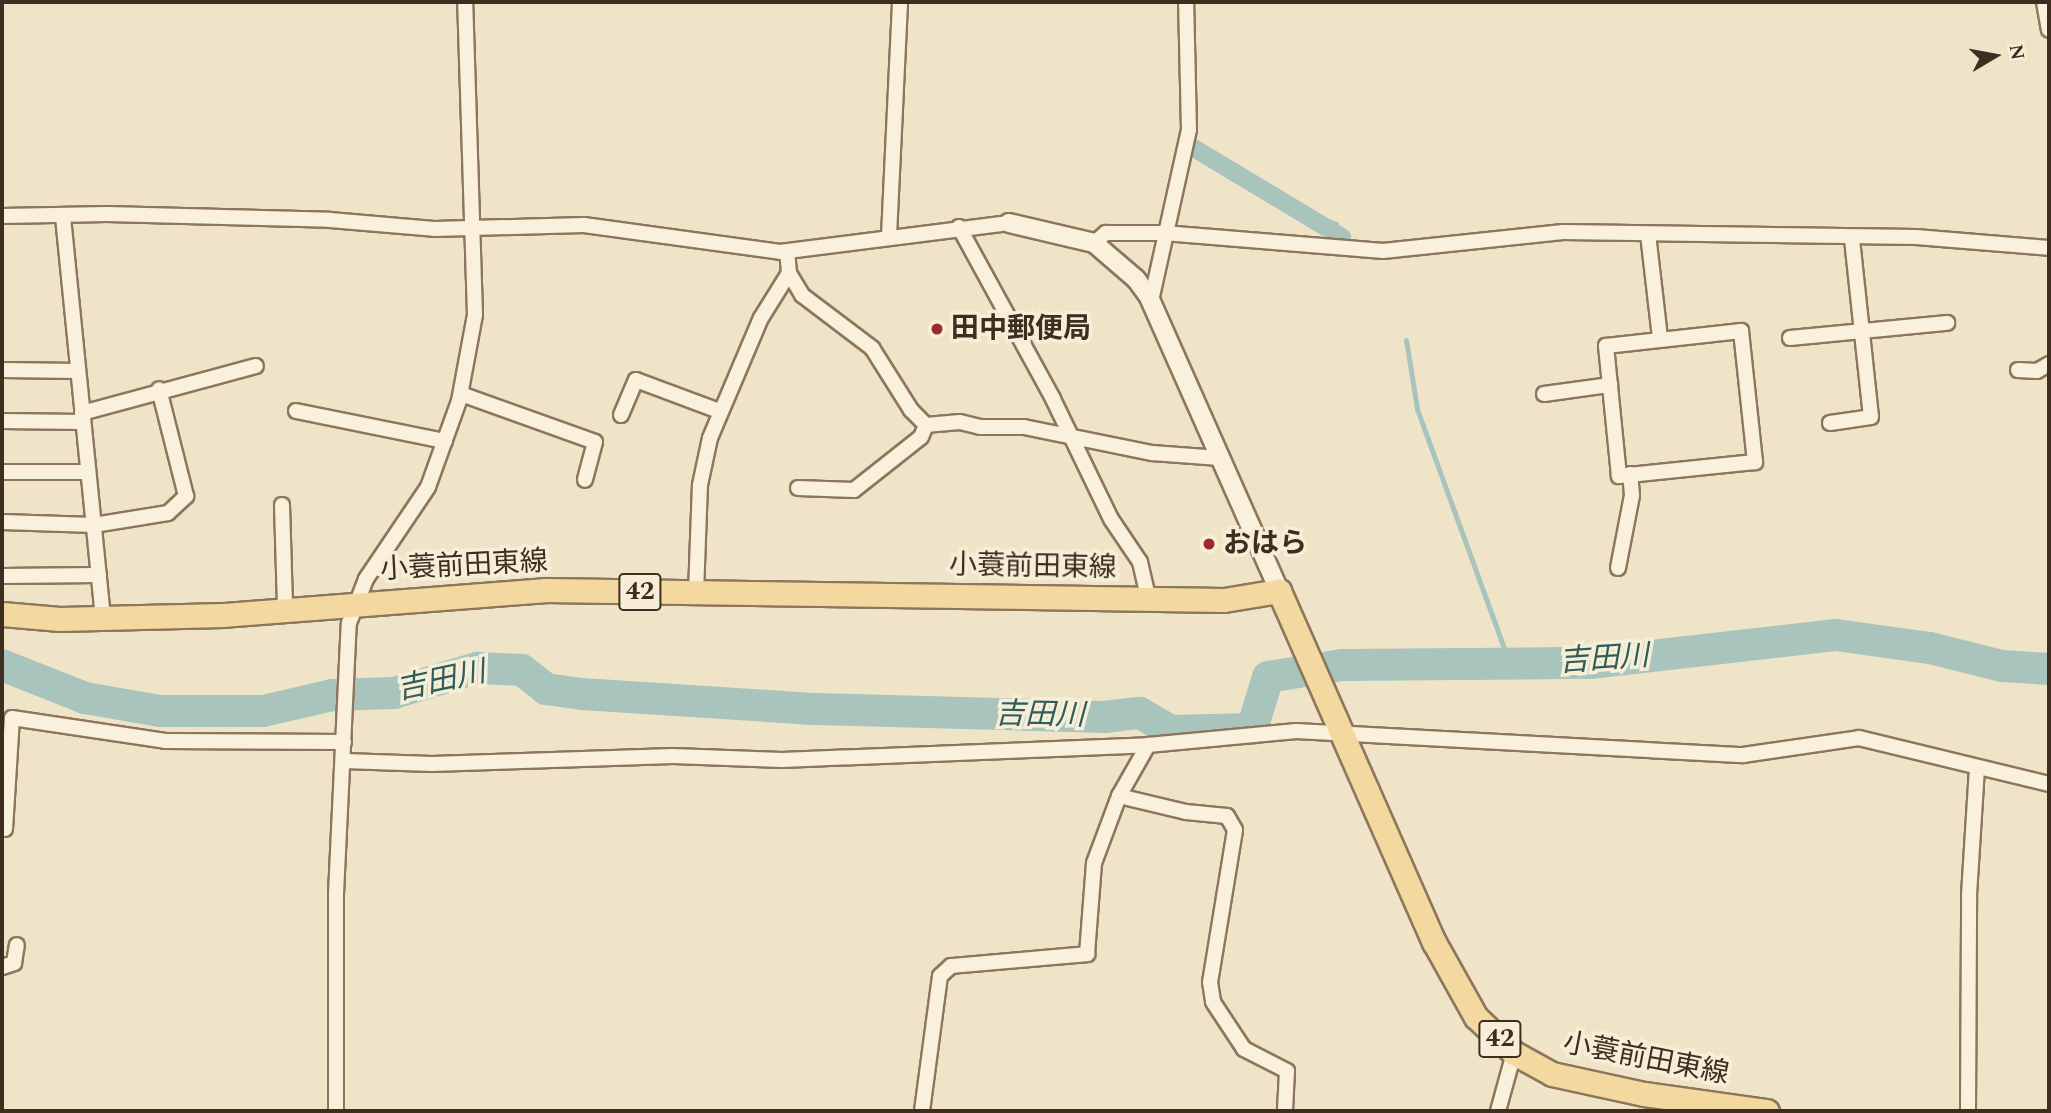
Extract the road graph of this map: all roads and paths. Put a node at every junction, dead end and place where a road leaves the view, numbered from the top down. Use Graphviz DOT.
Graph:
graph roads {
  1 [pos="465,2"];
  2 [pos="900,2"];
  3 [pos="1186,2"];
  4 [pos="2043,2"];
  5 [pos="2049,30"];
  6 [pos="2,216"];
  7 [pos="63,218"];
  8 [pos="1009,223"];
  9 [pos="472,227"];
  10 [pos="959,227"];
  11 [pos="1164,233"];
  12 [pos="1648,234"];
  13 [pos="889,236"];
  14 [pos="1852,238"];
  15 [pos="1094,243"];
  16 [pos="2049,248"];
  17 [pos="787,251"];
  18 [pos="789,273"];
  19 [pos="1151,301"];
  20 [pos="1947,323"];
  21 [pos="1862,329"];
  22 [pos="1660,338"];
  23 [pos="1790,338"];
  24 [pos="2049,365"];
  25 [pos="256,366"];
  26 [pos="2,370"];
  27 [pos="2018,370"];
  28 [pos="77,371"];
  29 [pos="1609,385"];
  30 [pos="159,389"];
  31 [pos="461,394"];
  32 [pos="1544,394"];
  33 [pos="296,411"];
  34 [pos="719,411"];
  35 [pos="621,415"];
  36 [pos="83,418"];
  37 [pos="2,421"];
  38 [pos="1830,423"];
  39 [pos="926,425"];
  40 [pos="1072,440"];
  41 [pos="445,441"];
  42 [pos="1220,458"];
  43 [pos="2,472"];
  44 [pos="88,472"];
  45 [pos="1630,474"];
  46 [pos="585,480"];
  47 [pos="798,488"];
  48 [pos="282,505"];
  49 [pos="2,522"];
  50 [pos="94,525"];
  51 [pos="1618,568"];
  52 [pos="99,575"];
  53 [pos="2,576"];
  54 [pos="1279,591"];
  55 [pos="696,593"];
  56 [pos="1148,598"];
  57 [pos="354,603"];
  58 [pos="285,609"];
  59 [pos="2,614"];
  60 [pos="103,618"];
  61 [pos="1341,725"];
  62 [pos="344,738"];
  63 [pos="1148,745"];
  64 [pos="344,761"];
  65 [pos="1977,768"];
  66 [pos="5,776"];
  67 [pos="2049,784"];
  68 [pos="1119,796"];
  69 [pos="5,829"];
  70 [pos="17,945"];
  71 [pos="2,967"];
  72 [pos="1514,1053"];
  73 [pos="1690,1105"];
  74 [pos="336,1111"];
  75 [pos="922,1111"];
  76 [pos="1285,1111"];
  77 [pos="1498,1111"];
  78 [pos="1767,1111"];
  79 [pos="1968,1111"];
  1 -- 9 [label="street"];
  2 -- 13 [label="street"];
  3 -- 11 [label="street"];
  4 -- 5 [label="street"];
  6 -- 7 [label="street"];
  7 -- 9 [label="street"];
  7 -- 28 [label="street"];
  8 -- 10 [label="street"];
  8 -- 15 [label="street"];
  9 -- 17 [label="street"];
  9 -- 31 [label="street"];
  10 -- 13 [label="street"];
  10 -- 40 [label="street"];
  11 -- 12 [label="street"];
  11 -- 15 [label="street"];
  11 -- 19 [label="street"];
  12 -- 14 [label="street"];
  12 -- 22 [label="street"];
  13 -- 17 [label="street"];
  14 -- 16 [label="street"];
  14 -- 21 [label="street"];
  15 -- 19 [label="street"];
  17 -- 18 [label="street"];
  18 -- 34 [label="street"];
  18 -- 39 [label="street"];
  19 -- 42 [label="street"];
  20 -- 21 [label="street"];
  21 -- 23 [label="street"];
  21 -- 38 [label="street"];
  22 -- 29 [label="street"];
  22 -- 45 [label="street"];
  24 -- 27 [label="street"];
  25 -- 30 [label="street"];
  26 -- 28 [label="street"];
  28 -- 36 [label="street"];
  29 -- 32 [label="street"];
  29 -- 45 [label="street"];
  30 -- 36 [label="street"];
  30 -- 50 [label="street"];
  31 -- 41 [label="street"];
  31 -- 46 [label="street"];
  33 -- 41 [label="street"];
  34 -- 35 [label="street"];
  34 -- 55 [label="street"];
  36 -- 37 [label="street"];
  36 -- 44 [label="street"];
  39 -- 40 [label="street"];
  39 -- 47 [label="street"];
  40 -- 42 [label="street"];
  40 -- 56 [label="street"];
  41 -- 57 [label="street"];
  42 -- 54 [label="street"];
  43 -- 44 [label="street"];
  44 -- 50 [label="street"];
  45 -- 51 [label="street"];
  48 -- 58 [label="street"];
  49 -- 50 [label="street"];
  50 -- 52 [label="street"];
  52 -- 53 [label="street"];
  52 -- 60 [label="street"];
  54 -- 56 [label="main road, 小蓑前田東線 / 42"];
  54 -- 61 [label="main road, 小蓑前田東線 / 42"];
  55 -- 56 [label="main road, 小蓑前田東線 / 42"];
  55 -- 57 [label="main road, 小蓑前田東線 / 42"];
  57 -- 58 [label="main road, 小蓑前田東線 / 42"];
  57 -- 62 [label="street"];
  58 -- 60 [label="main road, 小蓑前田東線 / 42"];
  59 -- 60 [label="main road, 小蓑前田東線 / 42"];
  61 -- 63 [label="street"];
  61 -- 65 [label="street"];
  61 -- 72 [label="main road, 小蓑前田東線 / 42"];
  62 -- 64 [label="street"];
  62 -- 66 [label="street"];
  63 -- 64 [label="street"];
  63 -- 68 [label="street"];
  64 -- 74 [label="street"];
  65 -- 67 [label="street"];
  65 -- 79 [label="street"];
  66 -- 69 [label="street"];
  68 -- 75 [label="street"];
  68 -- 76 [label="street"];
  70 -- 71 [label="street"];
  72 -- 73 [label="main road, 小蓑前田東線 / 42"];
  72 -- 77 [label="street"];
  73 -- 78 [label="main road, 小蓑前田東線 / 42"];
}
